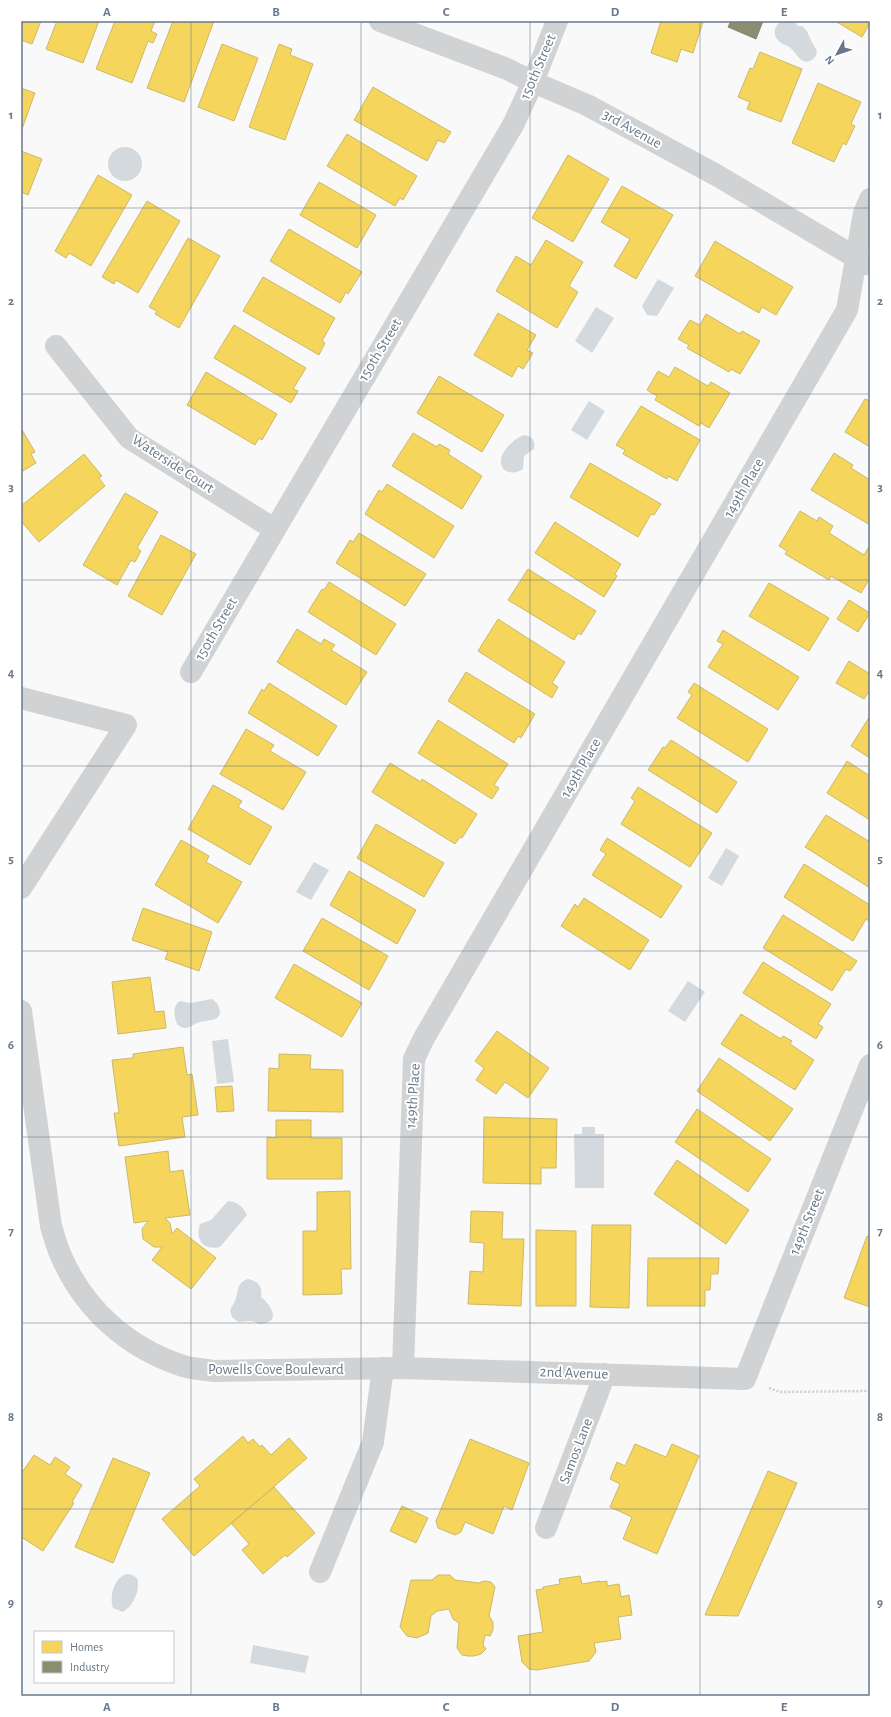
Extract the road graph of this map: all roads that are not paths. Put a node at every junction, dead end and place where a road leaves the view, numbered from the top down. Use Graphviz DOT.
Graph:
graph roads {
  1 [pos="380,21"];
  2 [pos="557,21"];
  3 [pos="533,82"];
  4 [pos="870,199"];
  5 [pos="863,261"];
  6 [pos="56,346"];
  7 [pos="274,529"];
  8 [pos="191,672"];
  9 [pos="21,698"];
  10 [pos="21,888"];
  11 [pos="21,1011"];
  12 [pos="870,1065"];
  13 [pos="393,1368"];
  14 [pos="605,1374"];
  15 [pos="745,1379"];
  16 [pos="546,1528"];
  17 [pos="320,1572"];
  1 -- 3 [label="street, 3rd Avenue"];
  2 -- 3 [label="street, 150th Street"];
  3 -- 5 [label="street, 3rd Avenue"];
  3 -- 7 [label="street, 150th Street"];
  4 -- 5 [label="street, 149th Place"];
  5 -- 13 [label="street, 149th Place"];
  6 -- 7 [label="street, Waterside Court"];
  7 -- 8 [label="street, 150th Street"];
  9 -- 10 [label="street"];
  11 -- 13 [label="street, Powells Cove Boulevard"];
  12 -- 15 [label="street, 149th Street"];
  13 -- 14 [label="street, 2nd Avenue"];
  13 -- 17 [label="street, 149th Place"];
  14 -- 15 [label="street, 2nd Avenue"];
  14 -- 16 [label="street, Samos Lane"];
}
